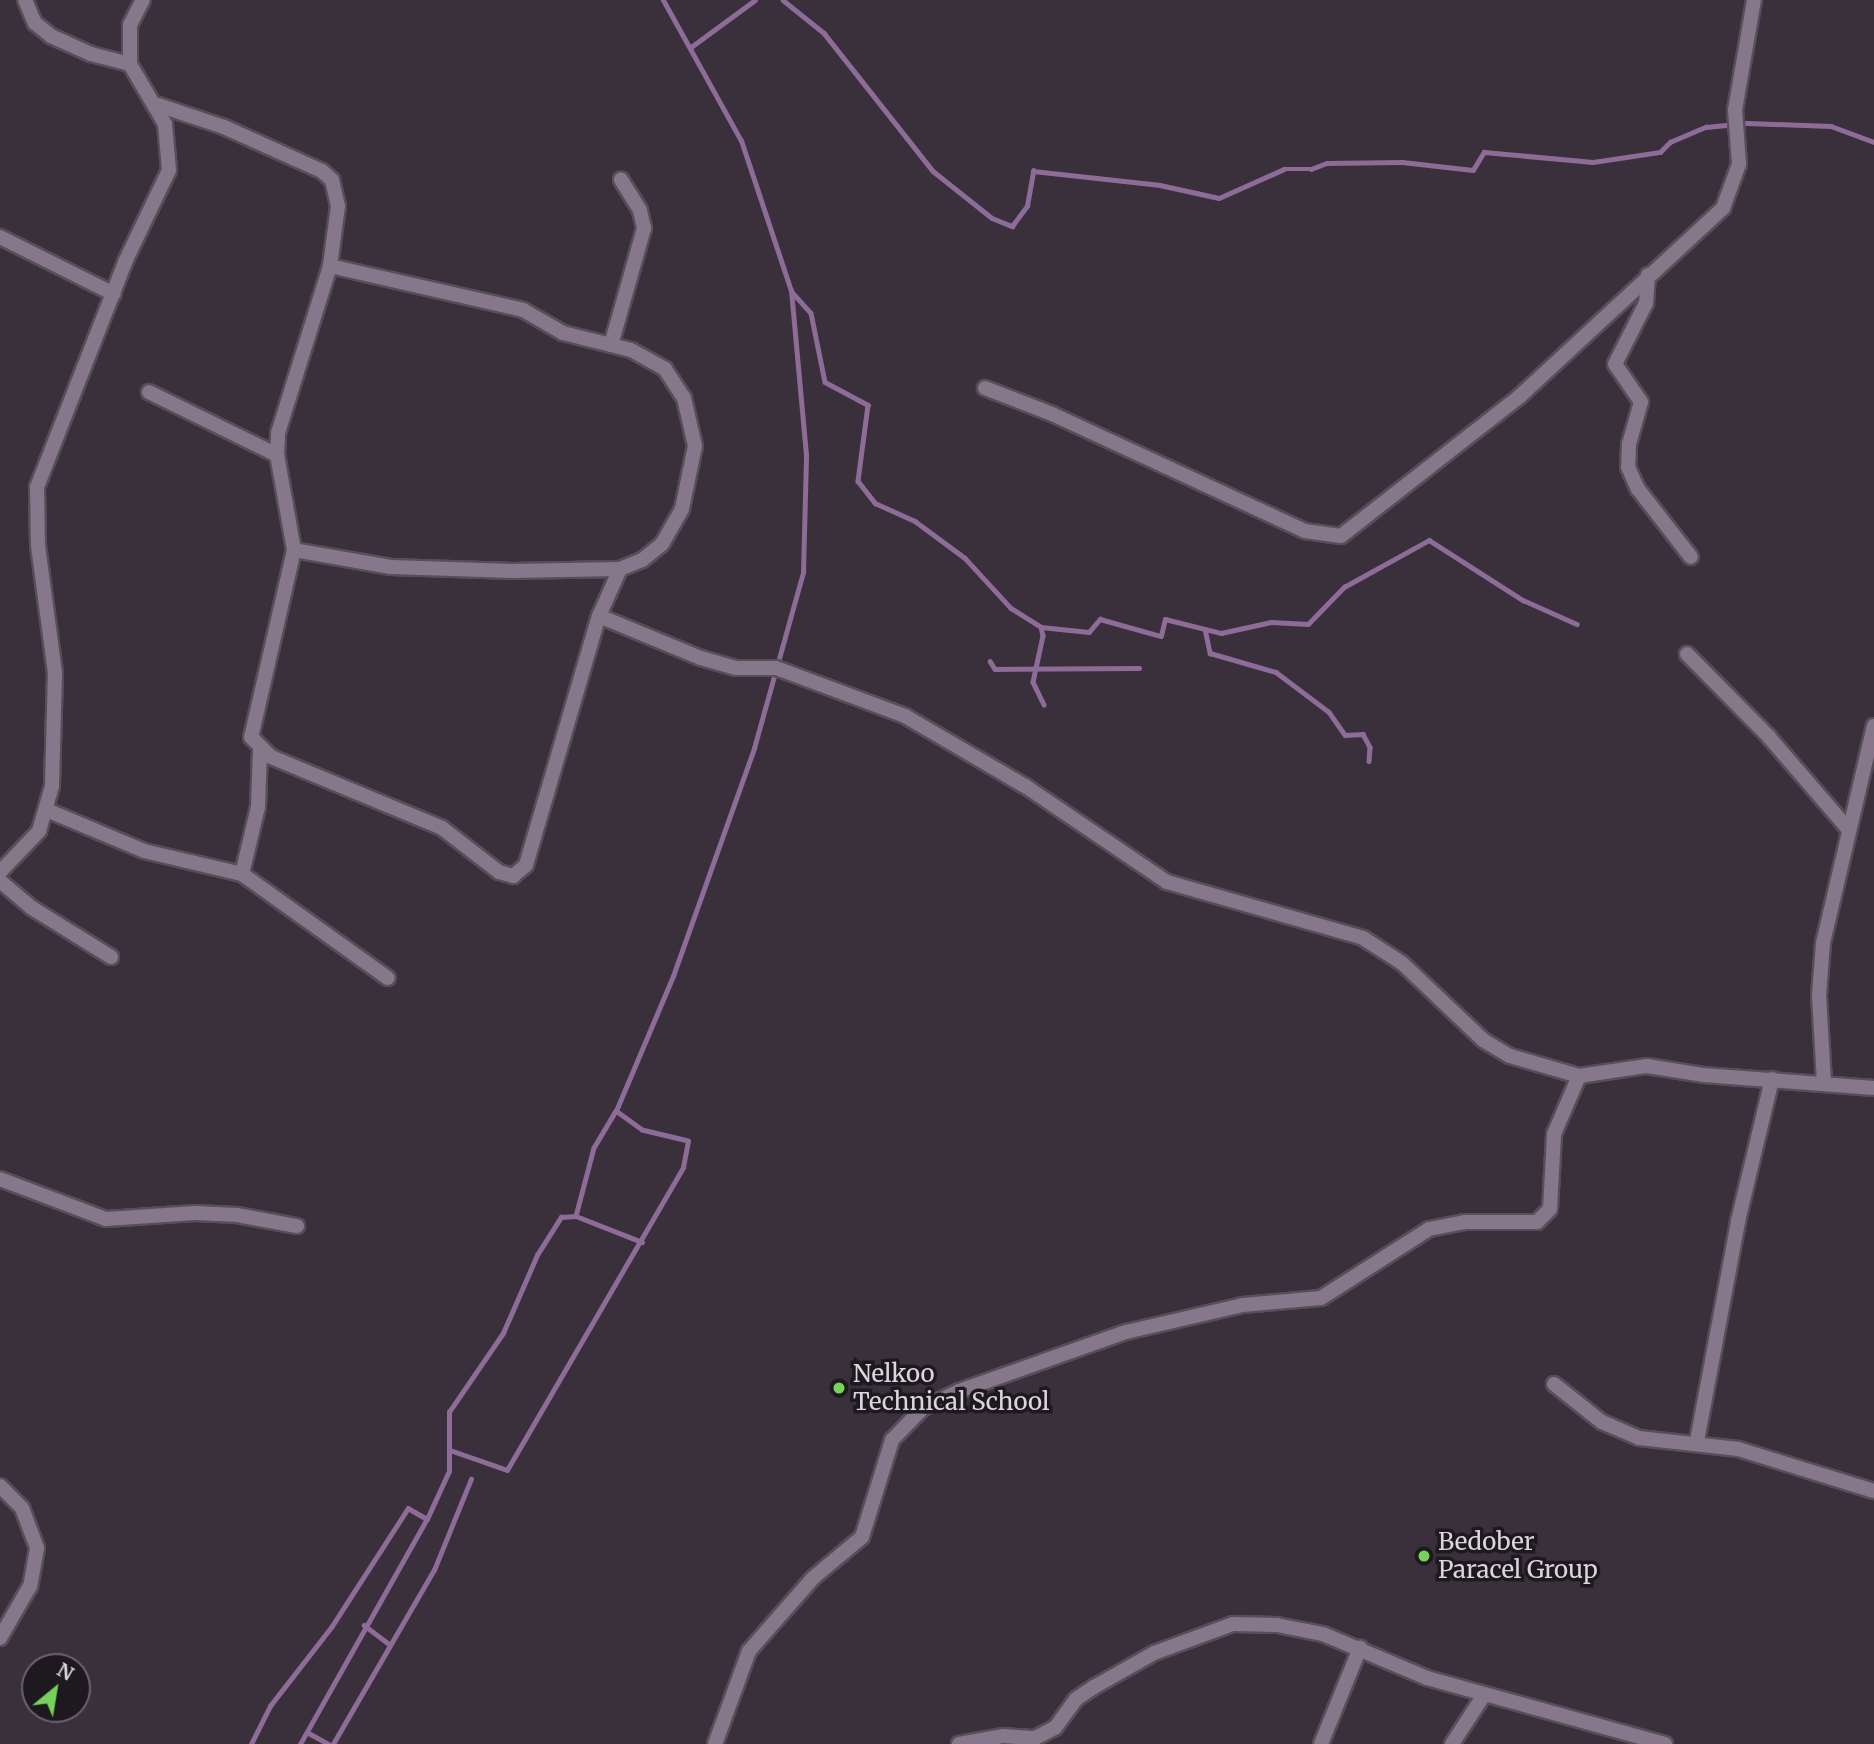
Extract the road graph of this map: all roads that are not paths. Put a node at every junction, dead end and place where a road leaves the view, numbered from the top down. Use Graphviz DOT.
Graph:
graph roads {
  1 [pos="25,0"];
  2 [pos="143,0"];
  3 [pos="1754,0"];
  4 [pos="130,64"];
  5 [pos="158,105"];
  6 [pos="621,180"];
  7 [pos="0,237"];
  8 [pos="330,266"];
  9 [pos="1648,275"];
  10 [pos="114,294"];
  11 [pos="611,345"];
  12 [pos="985,388"];
  13 [pos="149,392"];
  14 [pos="277,455"];
  15 [pos="294,550"];
  16 [pos="1691,557"];
  17 [pos="620,569"];
  18 [pos="598,616"];
  19 [pos="1687,654"];
  20 [pos="1874,726"];
  21 [pos="260,750"];
  22 [pos="49,811"];
  23 [pos="1848,829"];
  24 [pos="0,872"];
  25 [pos="242,874"];
  26 [pos="0,881"];
  27 [pos="111,957"];
  28 [pos="388,978"];
  29 [pos="1579,1076"];
  30 [pos="1772,1079"];
  31 [pos="1824,1082"];
  32 [pos="1874,1088"];
  33 [pos="0,1179"];
  34 [pos="297,1226"];
  35 [pos="1554,1384"];
  36 [pos="1697,1441"];
  37 [pos="0,1486"];
  38 [pos="1874,1491"];
  39 [pos="0,1638"];
  40 [pos="1360,1648"];
  41 [pos="1484,1695"];
  42 [pos="715,1744"];
  43 [pos="959,1744"];
  44 [pos="1321,1744"];
  45 [pos="1452,1744"];
  46 [pos="1665,1744"];
  1 -- 4 [label="street"];
  2 -- 4 [label="street"];
  3 -- 9 [label="street"];
  4 -- 5 [label="street"];
  5 -- 8 [label="street"];
  5 -- 10 [label="street"];
  6 -- 11 [label="street"];
  7 -- 10 [label="street"];
  8 -- 11 [label="street"];
  8 -- 14 [label="street"];
  9 -- 12 [label="street"];
  9 -- 16 [label="street"];
  10 -- 22 [label="street"];
  11 -- 17 [label="street"];
  13 -- 14 [label="street"];
  14 -- 15 [label="street"];
  15 -- 17 [label="street"];
  15 -- 21 [label="street"];
  17 -- 18 [label="street"];
  18 -- 21 [label="street"];
  18 -- 29 [label="street"];
  19 -- 23 [label="street"];
  20 -- 23 [label="street"];
  21 -- 25 [label="street"];
  22 -- 24 [label="street"];
  22 -- 25 [label="street"];
  23 -- 31 [label="street"];
  25 -- 28 [label="street"];
  26 -- 27 [label="street"];
  29 -- 30 [label="street"];
  29 -- 42 [label="street"];
  30 -- 31 [label="street"];
  30 -- 36 [label="street"];
  31 -- 32 [label="street"];
  33 -- 34 [label="street"];
  35 -- 36 [label="street"];
  36 -- 38 [label="street"];
  37 -- 39 [label="street"];
  40 -- 41 [label="street"];
  40 -- 43 [label="street"];
  40 -- 44 [label="street"];
  41 -- 45 [label="street"];
  41 -- 46 [label="street"];
}
